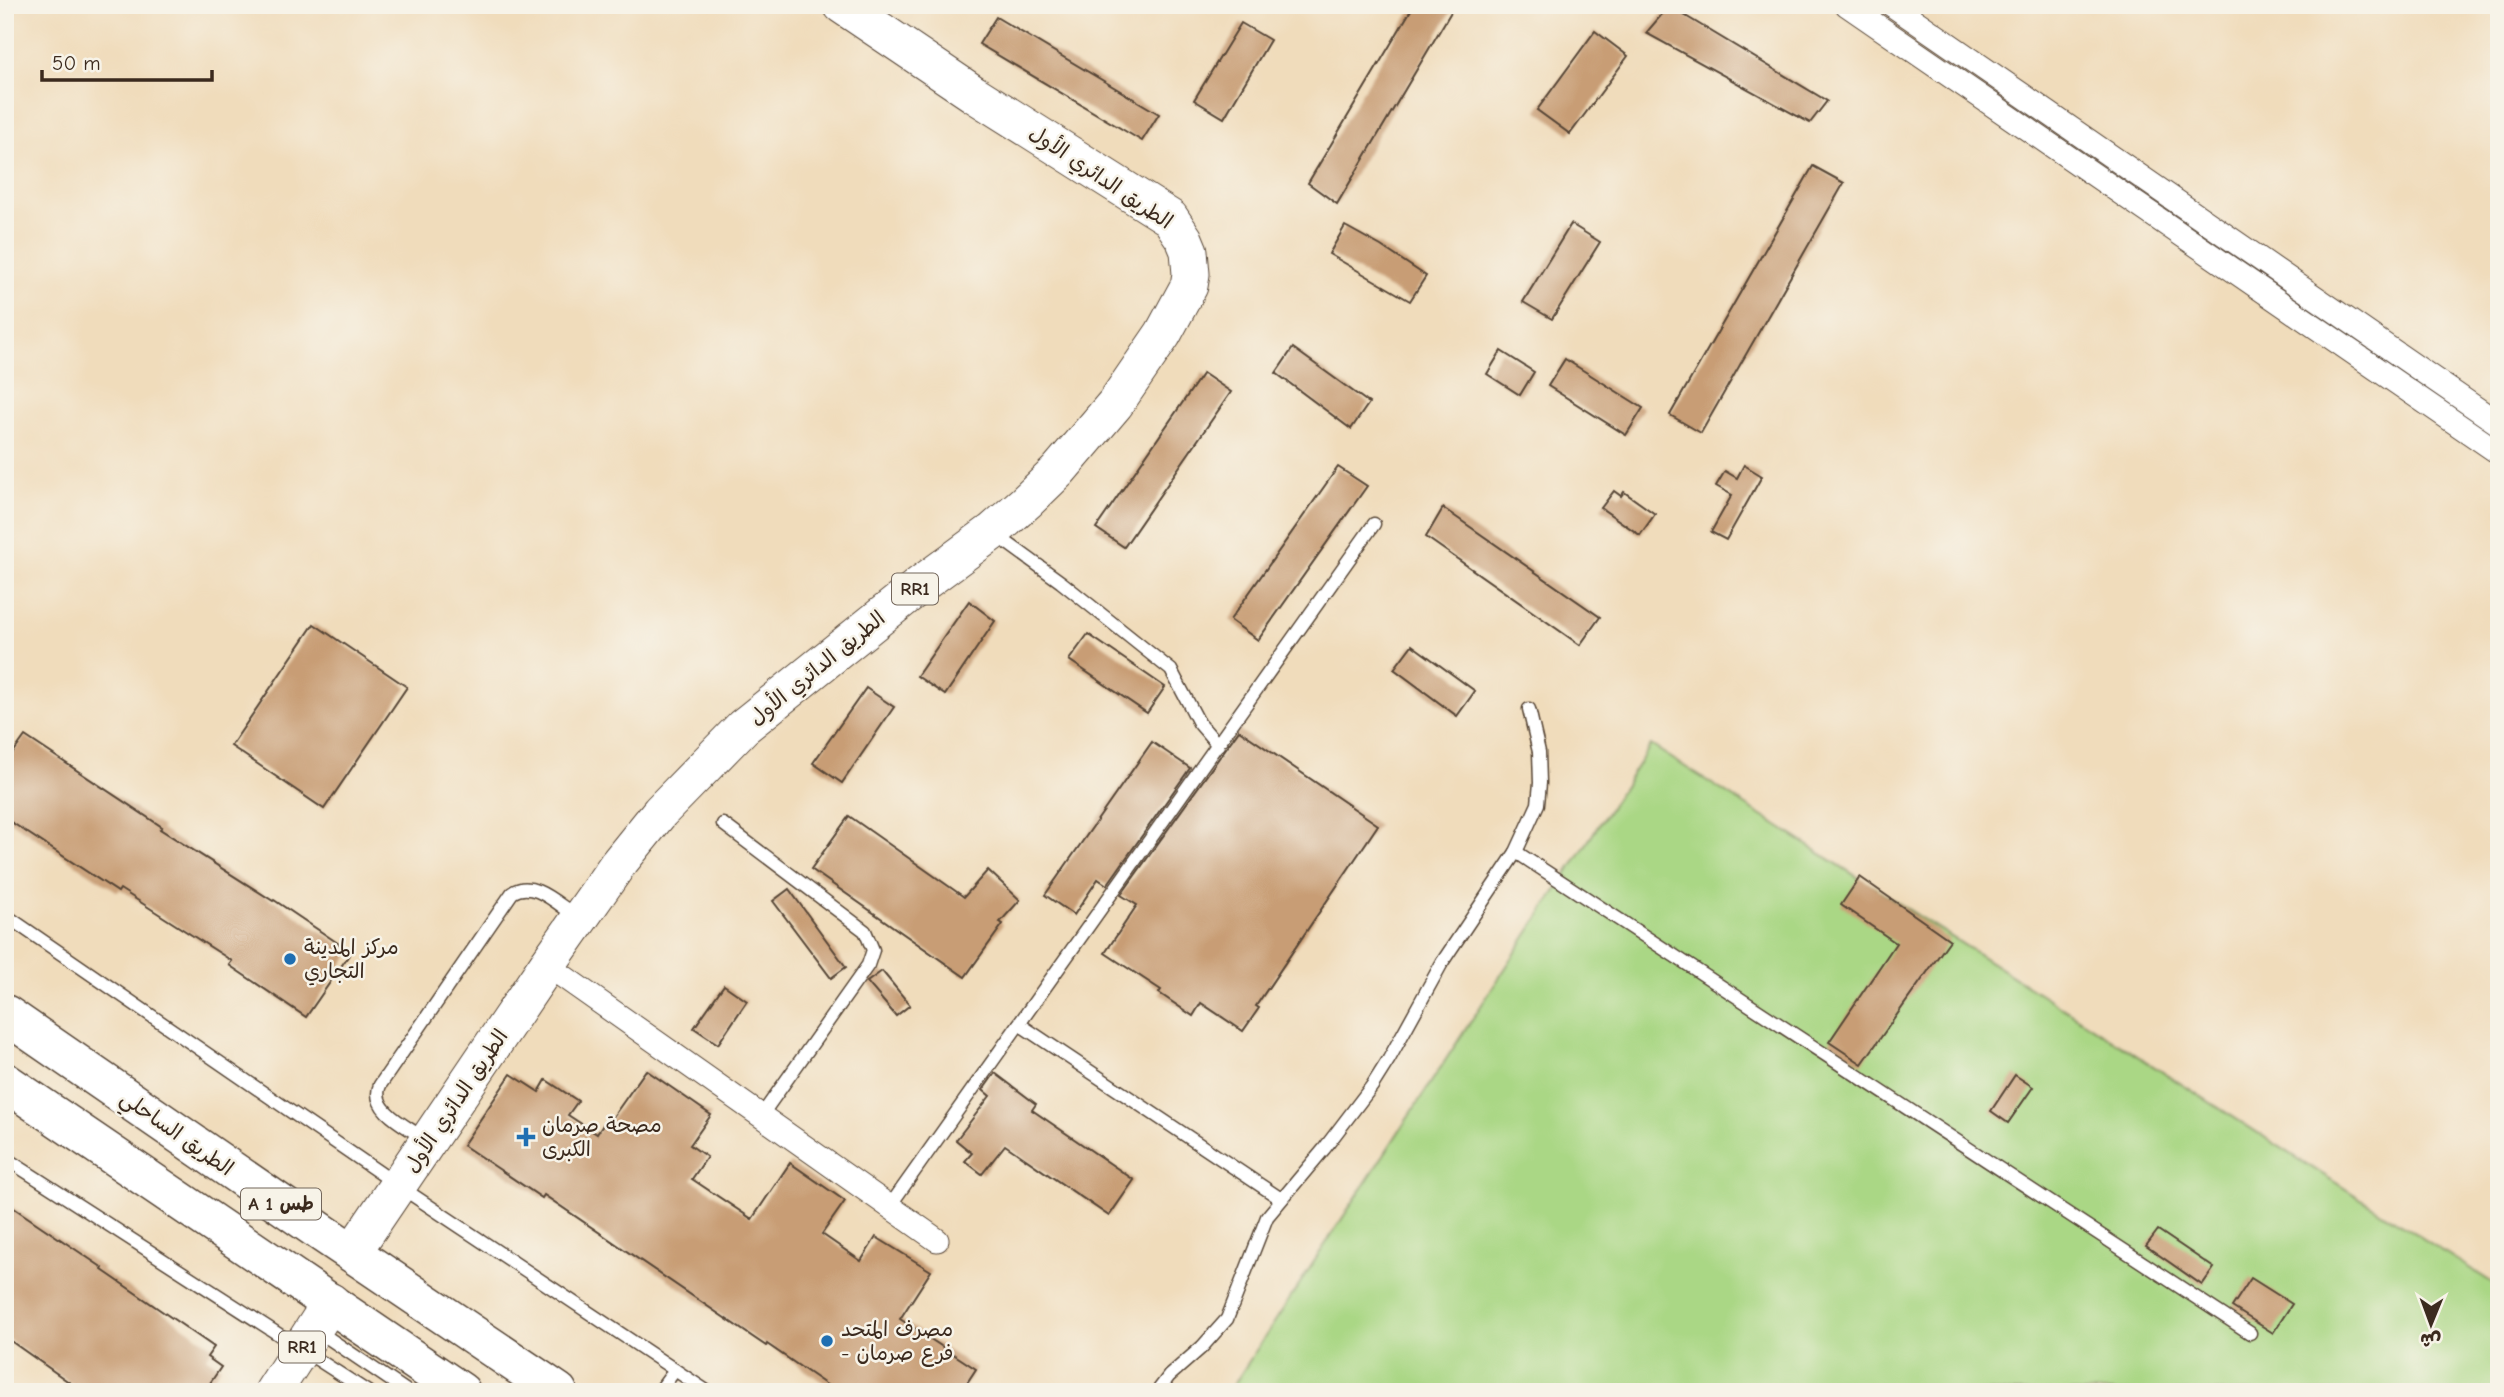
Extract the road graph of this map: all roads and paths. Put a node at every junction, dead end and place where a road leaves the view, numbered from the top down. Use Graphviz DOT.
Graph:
graph roads {
  1 [pos="842,5"];
  2 [pos="1847,5"];
  3 [pos="1892,5"];
  4 [pos="2499,424"];
  5 [pos="2499,453"];
  6 [pos="1374,524"];
  7 [pos="992,532"];
  8 [pos="1530,709"];
  9 [pos="1217,745"];
  10 [pos="723,824"];
  11 [pos="1516,852"];
  12 [pos="5,915"];
  13 [pos="579,919"];
  14 [pos="547,965"];
  15 [pos="5,1014"];
  16 [pos="1019,1024"];
  17 [pos="5,1082"];
  18 [pos="761,1116"];
  19 [pos="428,1142"];
  20 [pos="5,1158"];
  21 [pos="399,1186"];
  22 [pos="1281,1199"];
  23 [pos="889,1207"];
  24 [pos="937,1240"];
  25 [pos="352,1253"];
  26 [pos="315,1326"];
  27 [pos="2250,1333"];
  28 [pos="675,1370"];
  29 [pos="273,1392"];
  30 [pos="368,1392"];
  31 [pos="408,1392"];
  32 [pos="461,1392"];
  33 [pos="558,1392"];
  34 [pos="659,1392"];
  35 [pos="708,1392"];
  36 [pos="1157,1392"];
  1 -- 7 [label="main road, الطريق الدائري الأول / RR1"];
  2 -- 5 [label="street"];
  3 -- 4 [label="street"];
  6 -- 9 [label="lane"];
  7 -- 9 [label="lane"];
  7 -- 13 [label="main road, الطريق الدائري الأول / RR1"];
  8 -- 11 [label="lane"];
  9 -- 16 [label="lane"];
  10 -- 18 [label="lane"];
  11 -- 22 [label="lane"];
  11 -- 27 [label="lane"];
  12 -- 21 [label="lane"];
  13 -- 14 [label="main road, الطريق الدائري الأول / RR1"];
  13 -- 19 [label="lane"];
  14 -- 18 [label="street"];
  14 -- 19 [label="main road, الطريق الدائري الأول / RR1"];
  15 -- 25 [label="highway, الطريق الساحلي / A 1 طس"];
  16 -- 22 [label="lane"];
  16 -- 23 [label="lane"];
  17 -- 26 [label="highway, A 1 طس"];
  18 -- 23 [label="street"];
  19 -- 21 [label="main road, الطريق الدائري الأول / RR1"];
  20 -- 26 [label="lane"];
  21 -- 25 [label="main road, الطريق الدائري الأول / RR1"];
  21 -- 28 [label="lane"];
  22 -- 36 [label="lane"];
  23 -- 24 [label="street"];
  25 -- 33 [label="highway, الطريق الساحلي / A 1 طس"];
  26 -- 29 [label="main road, RR1"];
  26 -- 30 [label="lane"];
  26 -- 31 [label="lane"];
  26 -- 32 [label="highway, A 1 طس"];
  28 -- 34 [label="lane"];
  28 -- 35 [label="lane"];
}
